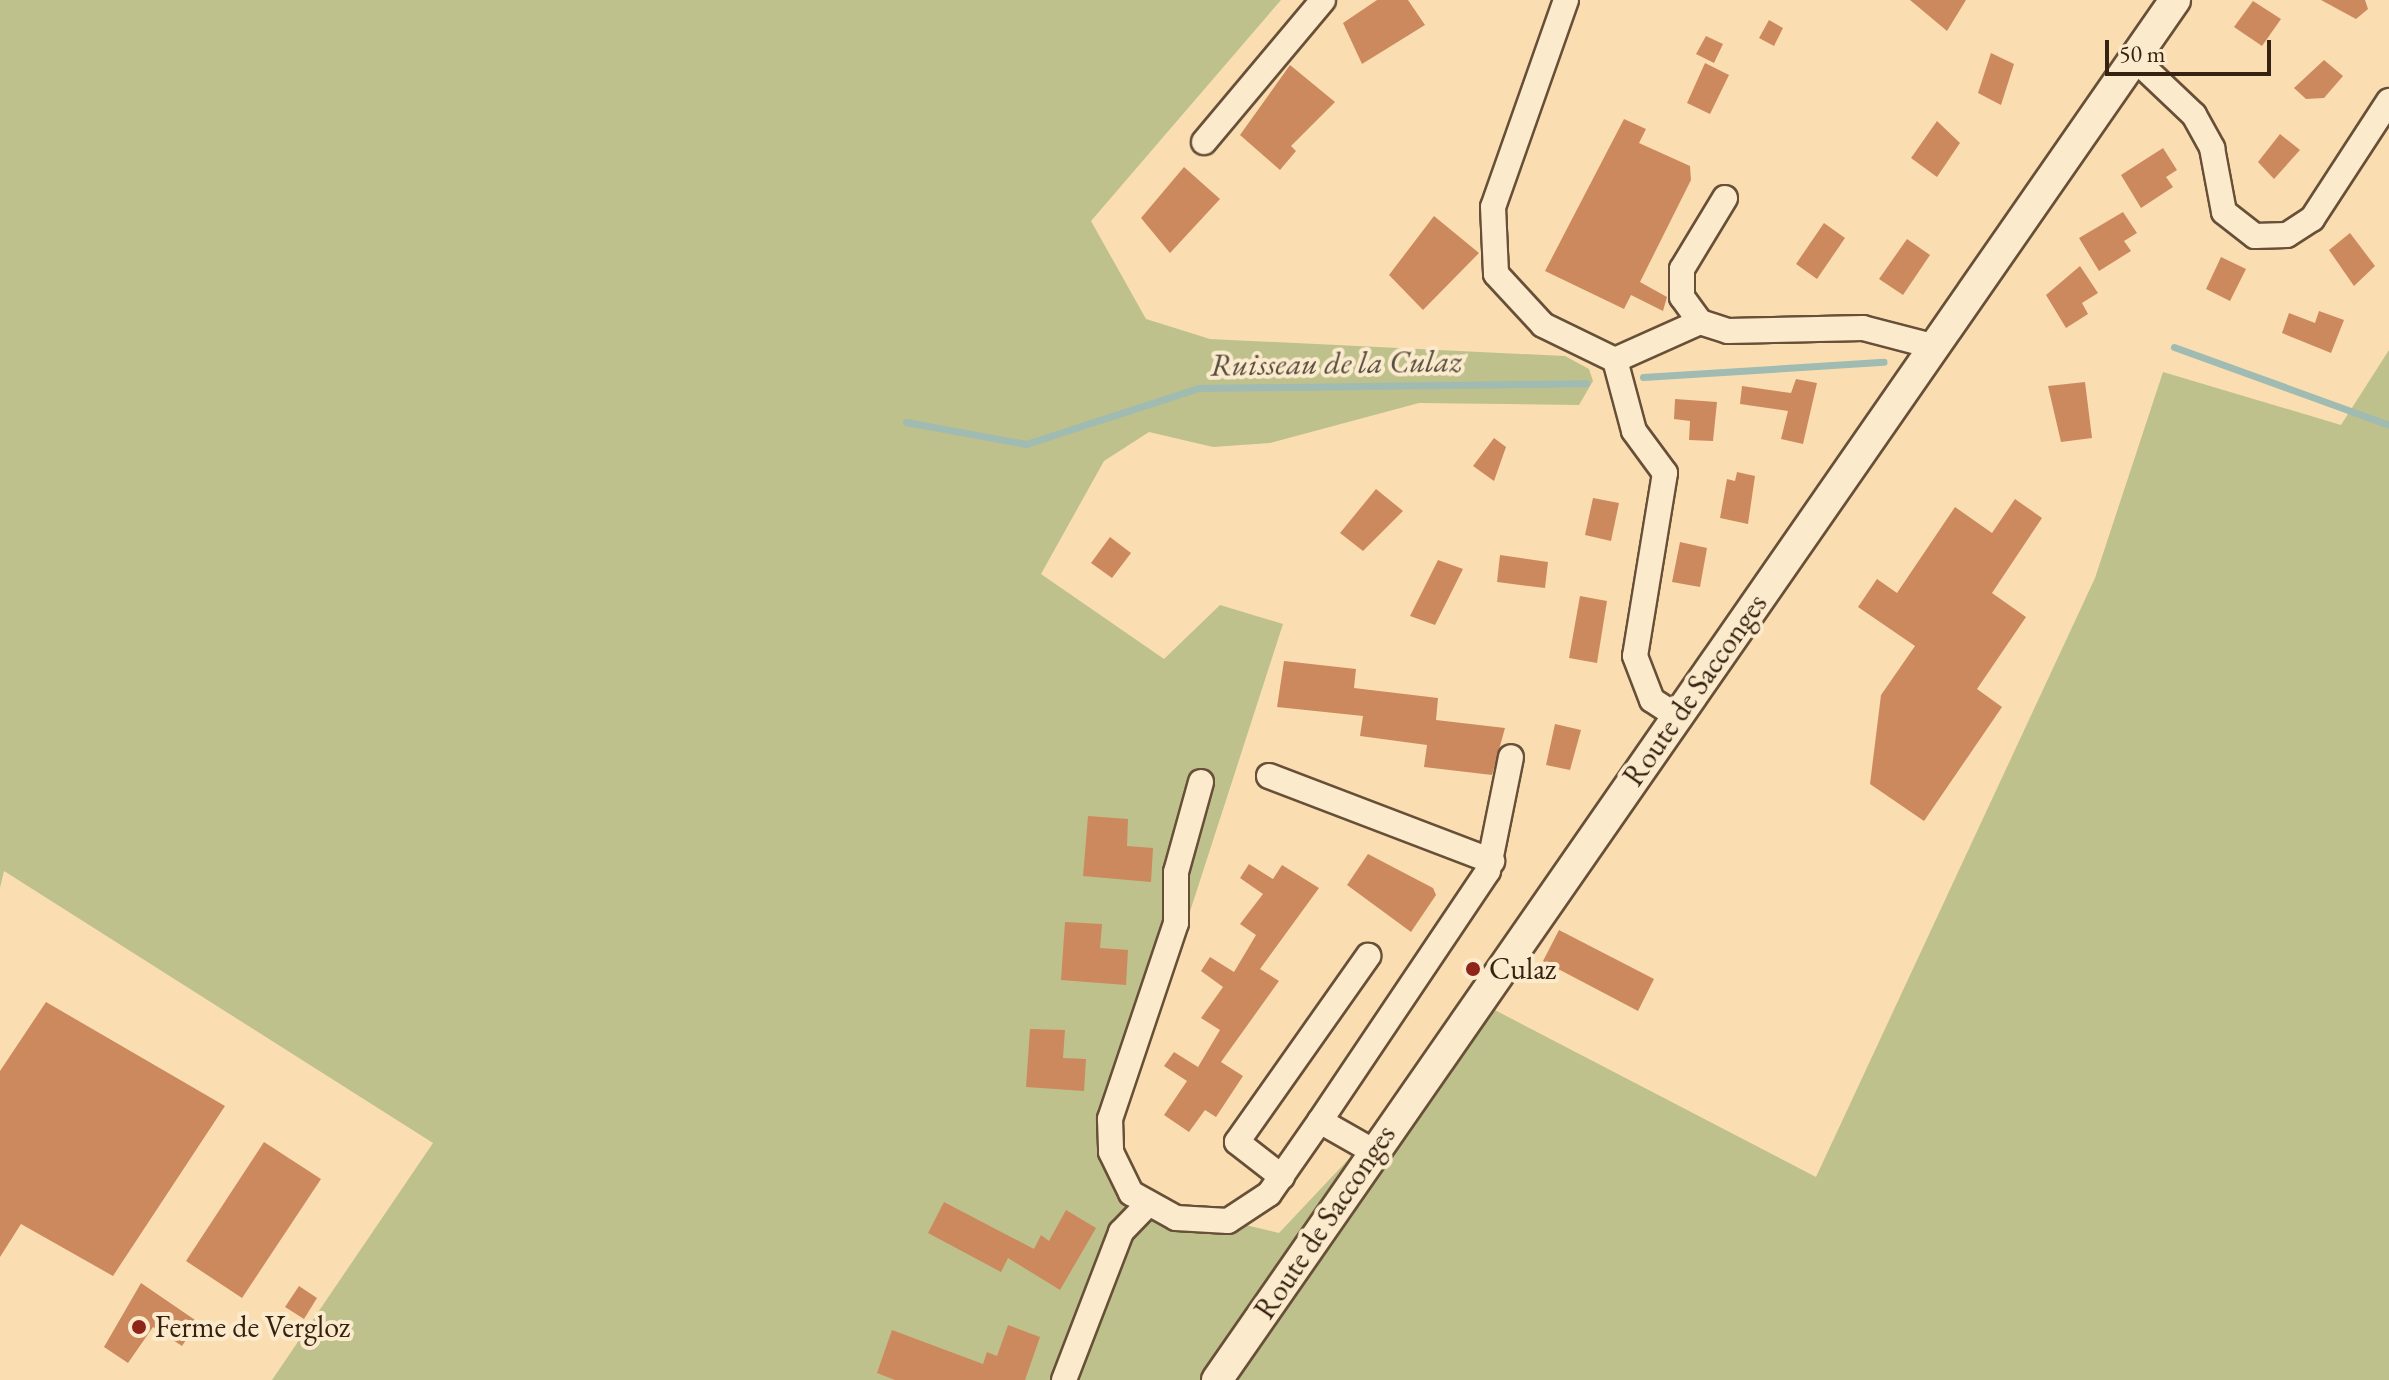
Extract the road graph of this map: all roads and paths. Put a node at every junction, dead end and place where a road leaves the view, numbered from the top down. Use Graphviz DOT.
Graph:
graph roads {
  1 [pos="1323,0"];
  2 [pos="1566,0"];
  3 [pos="2175,0"];
  4 [pos="2136,60"];
  5 [pos="2389,101"];
  6 [pos="1204,142"];
  7 [pos="1725,198"];
  8 [pos="1700,322"];
  9 [pos="1936,347"];
  10 [pos="1615,360"];
  11 [pos="1677,716"];
  12 [pos="1511,757"];
  13 [pos="1269,776"];
  14 [pos="1201,782"];
  15 [pos="1492,861"];
  16 [pos="1368,956"];
  17 [pos="1320,1121"];
  18 [pos="1364,1146"];
  19 [pos="1282,1177"];
  20 [pos="1149,1203"];
  21 [pos="1064,1380"];
  22 [pos="1217,1380"];
  1 -- 6 [label="street"];
  2 -- 10 [label="street"];
  3 -- 4 [label="street, Route de Sacconges"];
  4 -- 5 [label="street"];
  4 -- 9 [label="street, Route de Sacconges"];
  7 -- 8 [label="street"];
  8 -- 9 [label="street"];
  8 -- 10 [label="street"];
  9 -- 11 [label="street, Route de Sacconges"];
  10 -- 11 [label="street"];
  11 -- 22 [label="street, Route de Sacconges"];
  12 -- 15 [label="street"];
  13 -- 15 [label="street"];
  14 -- 20 [label="street"];
  15 -- 17 [label="street"];
  16 -- 19 [label="street"];
  17 -- 18 [label="street"];
  17 -- 19 [label="street"];
  19 -- 20 [label="street"];
  20 -- 21 [label="street"];
}
